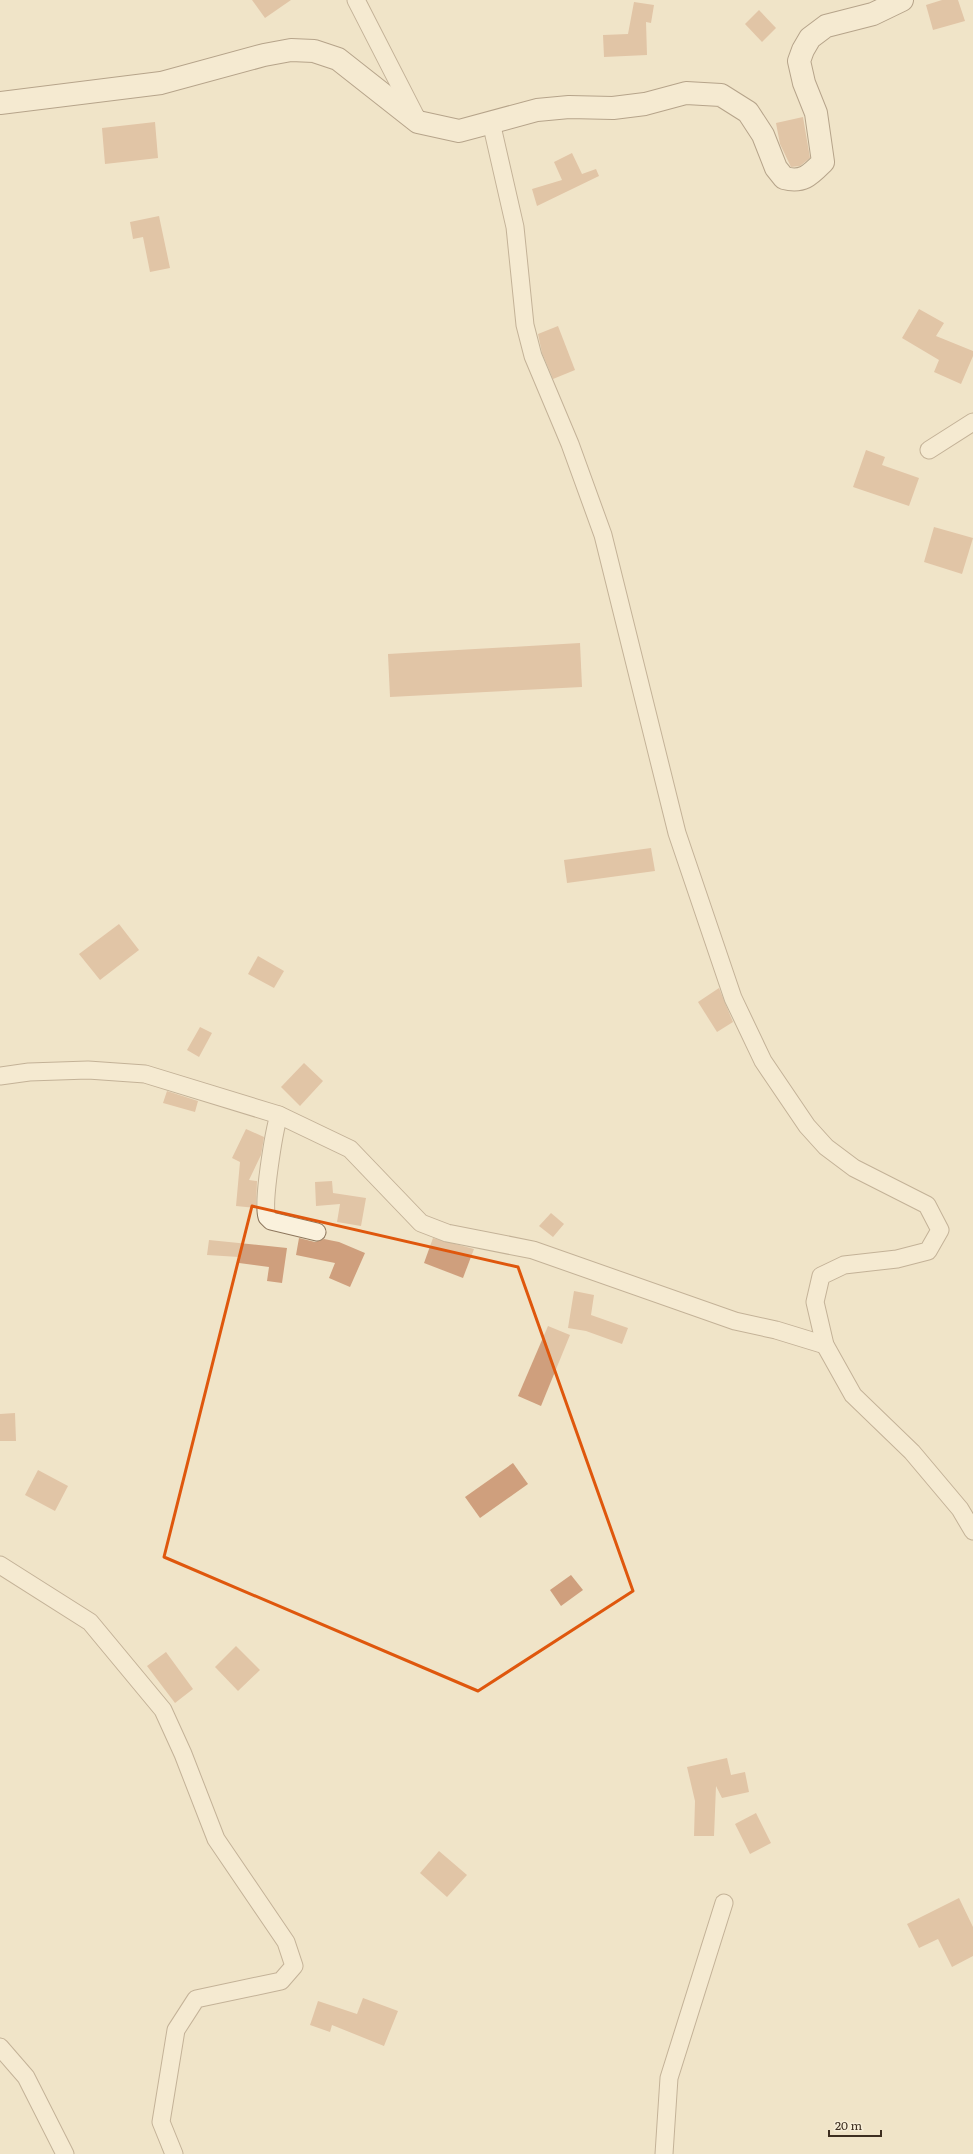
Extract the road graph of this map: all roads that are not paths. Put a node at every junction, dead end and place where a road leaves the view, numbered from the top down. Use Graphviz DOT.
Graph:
graph roads {
  1 [pos="356,0"];
  2 [pos="902,0"];
  3 [pos="0,103"];
  4 [pos="418,122"];
  5 [pos="491,122"];
  6 [pos="973,422"];
  7 [pos="930,450"];
  8 [pos="0,1076"];
  9 [pos="279,1115"];
  10 [pos="317,1232"];
  11 [pos="825,1345"];
  12 [pos="973,1531"];
  13 [pos="0,1565"];
  14 [pos="724,1903"];
  15 [pos="0,2047"];
  16 [pos="65,2154"];
  17 [pos="174,2154"];
  18 [pos="664,2154"];
  1 -- 4 [label="street"];
  2 -- 5 [label="street"];
  3 -- 4 [label="street"];
  4 -- 5 [label="street"];
  5 -- 11 [label="street"];
  6 -- 7 [label="street"];
  8 -- 9 [label="street"];
  9 -- 10 [label="street"];
  9 -- 11 [label="street"];
  11 -- 12 [label="street"];
  13 -- 17 [label="street"];
  14 -- 18 [label="street"];
  15 -- 16 [label="street"];
}
